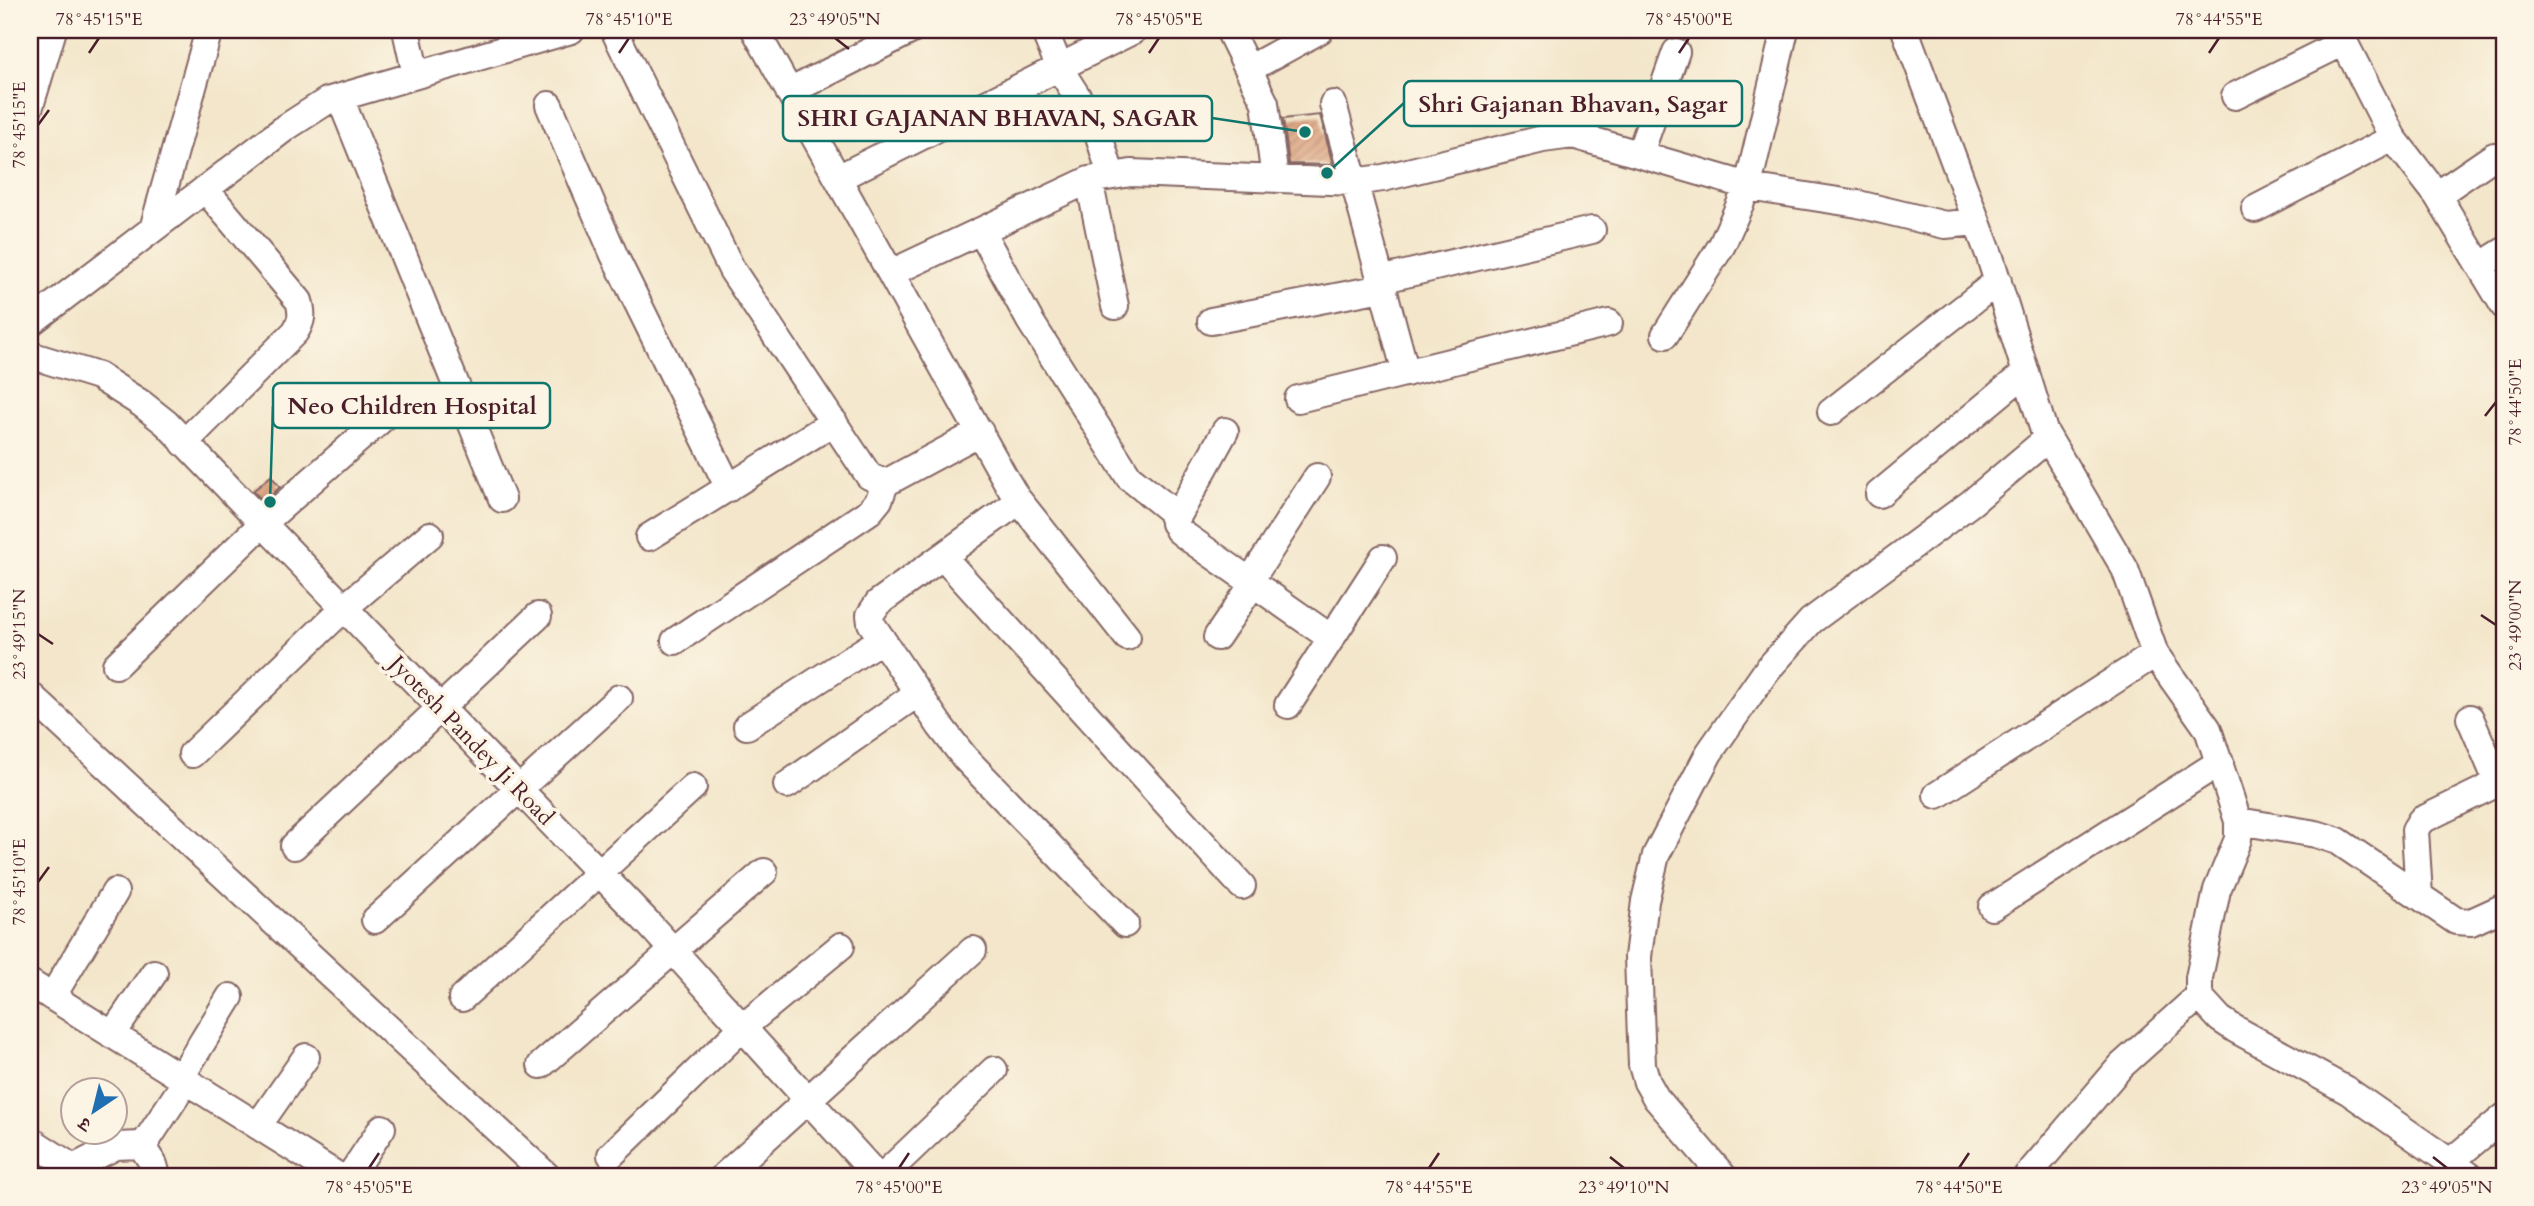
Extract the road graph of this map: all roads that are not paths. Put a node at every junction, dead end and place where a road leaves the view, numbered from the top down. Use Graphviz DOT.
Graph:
graph roads {
  1 [pos="53,30"];
  2 [pos="209,30"];
  3 [pos="406,30"];
  4 [pos="571,30"];
  5 [pos="614,30"];
  6 [pos="755,30"];
  7 [pos="912,30"];
  8 [pos="1044,30"];
  9 [pos="1134,30"];
  10 [pos="1229,30"];
  11 [pos="1785,30"];
  12 [pos="1905,30"];
  13 [pos="1315,31"];
  14 [pos="2341,36"];
  15 [pos="1676,52"];
  16 [pos="1067,63"];
  17 [pos="1249,69"];
  18 [pos="416,75"];
  19 [pos="789,92"];
  20 [pos="2235,96"];
  21 [pos="340,98"];
  22 [pos="1333,104"];
  23 [pos="549,105"];
  24 [pos="30,106"];
  25 [pos="2393,138"];
  26 [pos="1640,153"];
  27 [pos="2494,156"];
  28 [pos="1110,176"];
  29 [pos="838,178"];
  30 [pos="1275,179"];
  31 [pos="1353,182"];
  32 [pos="1748,186"];
  33 [pos="205,189"];
  34 [pos="2437,195"];
  35 [pos="2255,209"];
  36 [pos="1977,222"];
  37 [pos="153,229"];
  38 [pos="1592,230"];
  39 [pos="981,231"];
  40 [pos="2504,251"];
  41 [pos="2480,266"];
  42 [pos="891,273"];
  43 [pos="1998,281"];
  44 [pos="1381,284"];
  45 [pos="1115,306"];
  46 [pos="2504,306"];
  47 [pos="1211,321"];
  48 [pos="30,323"];
  49 [pos="1609,323"];
  50 [pos="1665,335"];
  51 [pos="30,355"];
  52 [pos="2026,372"];
  53 [pos="1406,373"];
  54 [pos="1298,399"];
  55 [pos="1830,412"];
  56 [pos="384,417"];
  57 [pos="834,422"];
  58 [pos="1225,431"];
  59 [pos="980,432"];
  60 [pos="2047,439"];
  61 [pos="184,443"];
  62 [pos="1317,477"];
  63 [pos="886,481"];
  64 [pos="729,488"];
  65 [pos="1879,494"];
  66 [pos="502,499"];
  67 [pos="1019,501"];
  68 [pos="1174,523"];
  69 [pos="262,524"];
  70 [pos="430,535"];
  71 [pos="649,537"];
  72 [pos="943,557"];
  73 [pos="1382,558"];
  74 [pos="1252,583"];
  75 [pos="344,607"];
  76 [pos="538,616"];
  77 [pos="1127,637"];
  78 [pos="1217,637"];
  79 [pos="1331,638"];
  80 [pos="882,639"];
  81 [pos="675,642"];
  82 [pos="2155,654"];
  83 [pos="116,665"];
  84 [pos="918,693"];
  85 [pos="30,695"];
  86 [pos="619,698"];
  87 [pos="1288,705"];
  88 [pos="440,707"];
  89 [pos="2470,718"];
  90 [pos="747,726"];
  91 [pos="192,754"];
  92 [pos="2220,762"];
  93 [pos="2501,782"];
  94 [pos="787,785"];
  95 [pos="693,787"];
  96 [pos="519,789"];
  97 [pos="1937,795"];
  98 [pos="2238,821"];
  99 [pos="294,846"];
  100 [pos="764,872"];
  101 [pos="601,873"];
  102 [pos="1242,886"];
  103 [pos="115,892"];
  104 [pos="2419,896"];
  105 [pos="1992,907"];
  106 [pos="2504,907"];
  107 [pos="375,920"];
  108 [pos="1125,924"];
  109 [pos="841,946"];
  110 [pos="973,950"];
  111 [pos="674,951"];
  112 [pos="154,973"];
  113 [pos="30,983"];
  114 [pos="2199,996"];
  115 [pos="52,997"];
  116 [pos="230,997"];
  117 [pos="462,998"];
  118 [pos="743,1027"];
  119 [pos="112,1035"];
  120 [pos="306,1057"];
  121 [pos="541,1065"];
  122 [pos="994,1070"];
  123 [pos="183,1079"];
  124 [pos="807,1099"];
  125 [pos="2504,1117"];
  126 [pos="258,1126"];
  127 [pos="382,1128"];
  128 [pos="30,1140"];
  129 [pos="141,1145"];
  130 [pos="611,1155"];
  131 [pos="2460,1169"];
  132 [pos="79,1172"];
  133 [pos="157,1176"];
  134 [pos="338,1176"];
  135 [pos="350,1176"];
  136 [pos="547,1176"];
  137 [pos="724,1176"];
  138 [pos="880,1176"];
  139 [pos="1723,1176"];
  140 [pos="2027,1176"];
  1 -- 24 [label="street"];
  2 -- 37 [label="street"];
  3 -- 18 [label="street"];
  4 -- 18 [label="street"];
  5 -- 57 [label="street"];
  6 -- 19 [label="street"];
  7 -- 19 [label="street"];
  8 -- 16 [label="street"];
  9 -- 16 [label="street"];
  10 -- 17 [label="street"];
  11 -- 32 [label="street"];
  12 -- 36 [label="street"];
  13 -- 17 [label="street"];
  14 -- 20 [label="street"];
  14 -- 25 [label="street"];
  15 -- 26 [label="street"];
  16 -- 28 [label="street"];
  16 -- 29 [label="street"];
  17 -- 30 [label="street"];
  18 -- 21 [label="street"];
  19 -- 29 [label="street"];
  21 -- 33 [label="street"];
  21 -- 66 [label="street"];
  22 -- 31 [label="street"];
  23 -- 64 [label="street"];
  25 -- 34 [label="street"];
  25 -- 35 [label="street"];
  26 -- 31 [label="street"];
  26 -- 32 [label="street"];
  27 -- 34 [label="street"];
  28 -- 30 [label="street"];
  28 -- 39 [label="street"];
  28 -- 45 [label="street"];
  29 -- 42 [label="street"];
  30 -- 31 [label="street"];
  31 -- 44 [label="street"];
  32 -- 36 [label="street"];
  32 -- 50 [label="street"];
  33 -- 37 [label="street"];
  33 -- 61 [label="street"];
  34 -- 41 [label="street"];
  36 -- 43 [label="street"];
  37 -- 48 [label="street"];
  38 -- 44 [label="street"];
  39 -- 42 [label="street"];
  39 -- 68 [label="street"];
  40 -- 41 [label="street"];
  41 -- 46 [label="street"];
  42 -- 59 [label="street"];
  43 -- 52 [label="street"];
  43 -- 55 [label="street"];
  44 -- 47 [label="street"];
  44 -- 53 [label="street"];
  49 -- 53 [label="street"];
  51 -- 61 [label="street, Jyotesh Pandey Ji Road"];
  52 -- 60 [label="street"];
  52 -- 65 [label="street"];
  53 -- 54 [label="street"];
  56 -- 69 [label="street"];
  57 -- 63 [label="street"];
  57 -- 64 [label="street"];
  58 -- 68 [label="street"];
  59 -- 63 [label="street"];
  59 -- 67 [label="street"];
  60 -- 82 [label="street"];
  60 -- 139 [label="street"];
  61 -- 69 [label="street, Jyotesh Pandey Ji Road"];
  62 -- 74 [label="street"];
  63 -- 81 [label="street"];
  64 -- 71 [label="street"];
  67 -- 72 [label="street"];
  67 -- 77 [label="street"];
  68 -- 74 [label="street"];
  69 -- 75 [label="street, Jyotesh Pandey Ji Road"];
  69 -- 83 [label="street"];
  70 -- 75 [label="street"];
  72 -- 80 [label="street"];
  72 -- 102 [label="street"];
  73 -- 79 [label="street"];
  74 -- 78 [label="street"];
  74 -- 79 [label="street"];
  75 -- 88 [label="street, Jyotesh Pandey Ji Road"];
  75 -- 91 [label="street"];
  76 -- 88 [label="street"];
  79 -- 87 [label="street"];
  80 -- 84 [label="street"];
  80 -- 90 [label="street"];
  82 -- 92 [label="street"];
  82 -- 97 [label="street"];
  84 -- 94 [label="street"];
  84 -- 108 [label="street"];
  85 -- 136 [label="street"];
  86 -- 96 [label="street"];
  88 -- 96 [label="street, Jyotesh Pandey Ji Road"];
  88 -- 99 [label="street"];
  89 -- 93 [label="street"];
  92 -- 98 [label="street"];
  92 -- 105 [label="street"];
  93 -- 104 [label="street"];
  95 -- 101 [label="street"];
  96 -- 101 [label="street, Jyotesh Pandey Ji Road"];
  96 -- 107 [label="street"];
  98 -- 104 [label="street"];
  98 -- 114 [label="street"];
  100 -- 111 [label="street"];
  101 -- 111 [label="street, Jyotesh Pandey Ji Road"];
  101 -- 117 [label="street"];
  103 -- 115 [label="street"];
  104 -- 106 [label="street"];
  109 -- 118 [label="street"];
  110 -- 124 [label="street"];
  111 -- 118 [label="street, Jyotesh Pandey Ji Road"];
  111 -- 121 [label="street"];
  112 -- 119 [label="street"];
  113 -- 115 [label="street"];
  114 -- 131 [label="street"];
  114 -- 140 [label="street"];
  115 -- 119 [label="street"];
  116 -- 123 [label="street"];
  118 -- 124 [label="street, Jyotesh Pandey Ji Road"];
  118 -- 130 [label="street"];
  119 -- 123 [label="street"];
  120 -- 126 [label="street"];
  122 -- 138 [label="street"];
  123 -- 126 [label="street"];
  123 -- 129 [label="street"];
  124 -- 137 [label="street"];
  124 -- 138 [label="street, Jyotesh Pandey Ji Road"];
  125 -- 131 [label="street"];
  126 -- 134 [label="street"];
  127 -- 135 [label="street"];
  128 -- 132 [label="street"];
  129 -- 132 [label="street"];
  129 -- 133 [label="street"];
}
